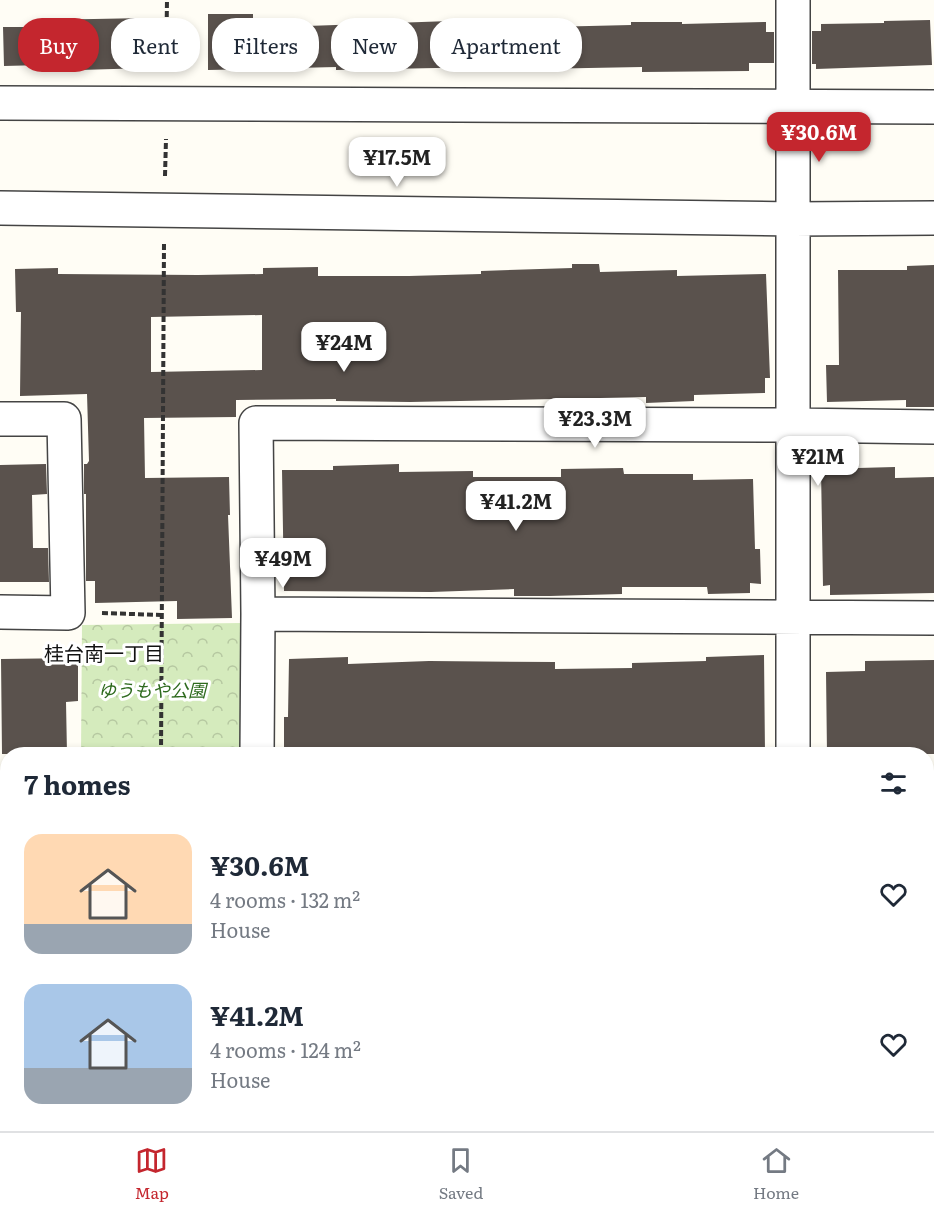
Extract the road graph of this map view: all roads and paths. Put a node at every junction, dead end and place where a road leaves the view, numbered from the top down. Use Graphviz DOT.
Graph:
graph roads {
  1 [pos="166,0"];
  2 [pos="793,0"];
  3 [pos="0,104"];
  4 [pos="166,105"];
  5 [pos="793,107"];
  6 [pos="934,107"];
  7 [pos="0,208"];
  8 [pos="165,209"];
  9 [pos="934,218"];
  10 [pos="794,219"];
  11 [pos="0,419"];
  12 [pos="792,424"];
  13 [pos="934,427"];
  14 [pos="0,612"];
  15 [pos="68,613"];
  16 [pos="258,614"];
  17 [pos="161,615"];
  18 [pos="793,616"];
  19 [pos="934,618"];
  20 [pos="161,747"];
  21 [pos="257,747"];
  22 [pos="793,747"];
  1 -- 4 [label="path"];
  2 -- 5 [label="street"];
  3 -- 4 [label="street"];
  4 -- 5 [label="street"];
  4 -- 8 [label="path"];
  5 -- 6 [label="street"];
  5 -- 10 [label="street"];
  7 -- 8 [label="street"];
  8 -- 10 [label="street"];
  8 -- 17 [label="path"];
  9 -- 10 [label="street"];
  10 -- 12 [label="street"];
  11 -- 15 [label="street"];
  12 -- 13 [label="street"];
  12 -- 16 [label="street"];
  12 -- 18 [label="street"];
  14 -- 15 [label="street"];
  15 -- 17 [label="path"];
  16 -- 18 [label="street"];
  16 -- 21 [label="street"];
  17 -- 20 [label="path"];
  18 -- 19 [label="street"];
  18 -- 22 [label="street"];
}
